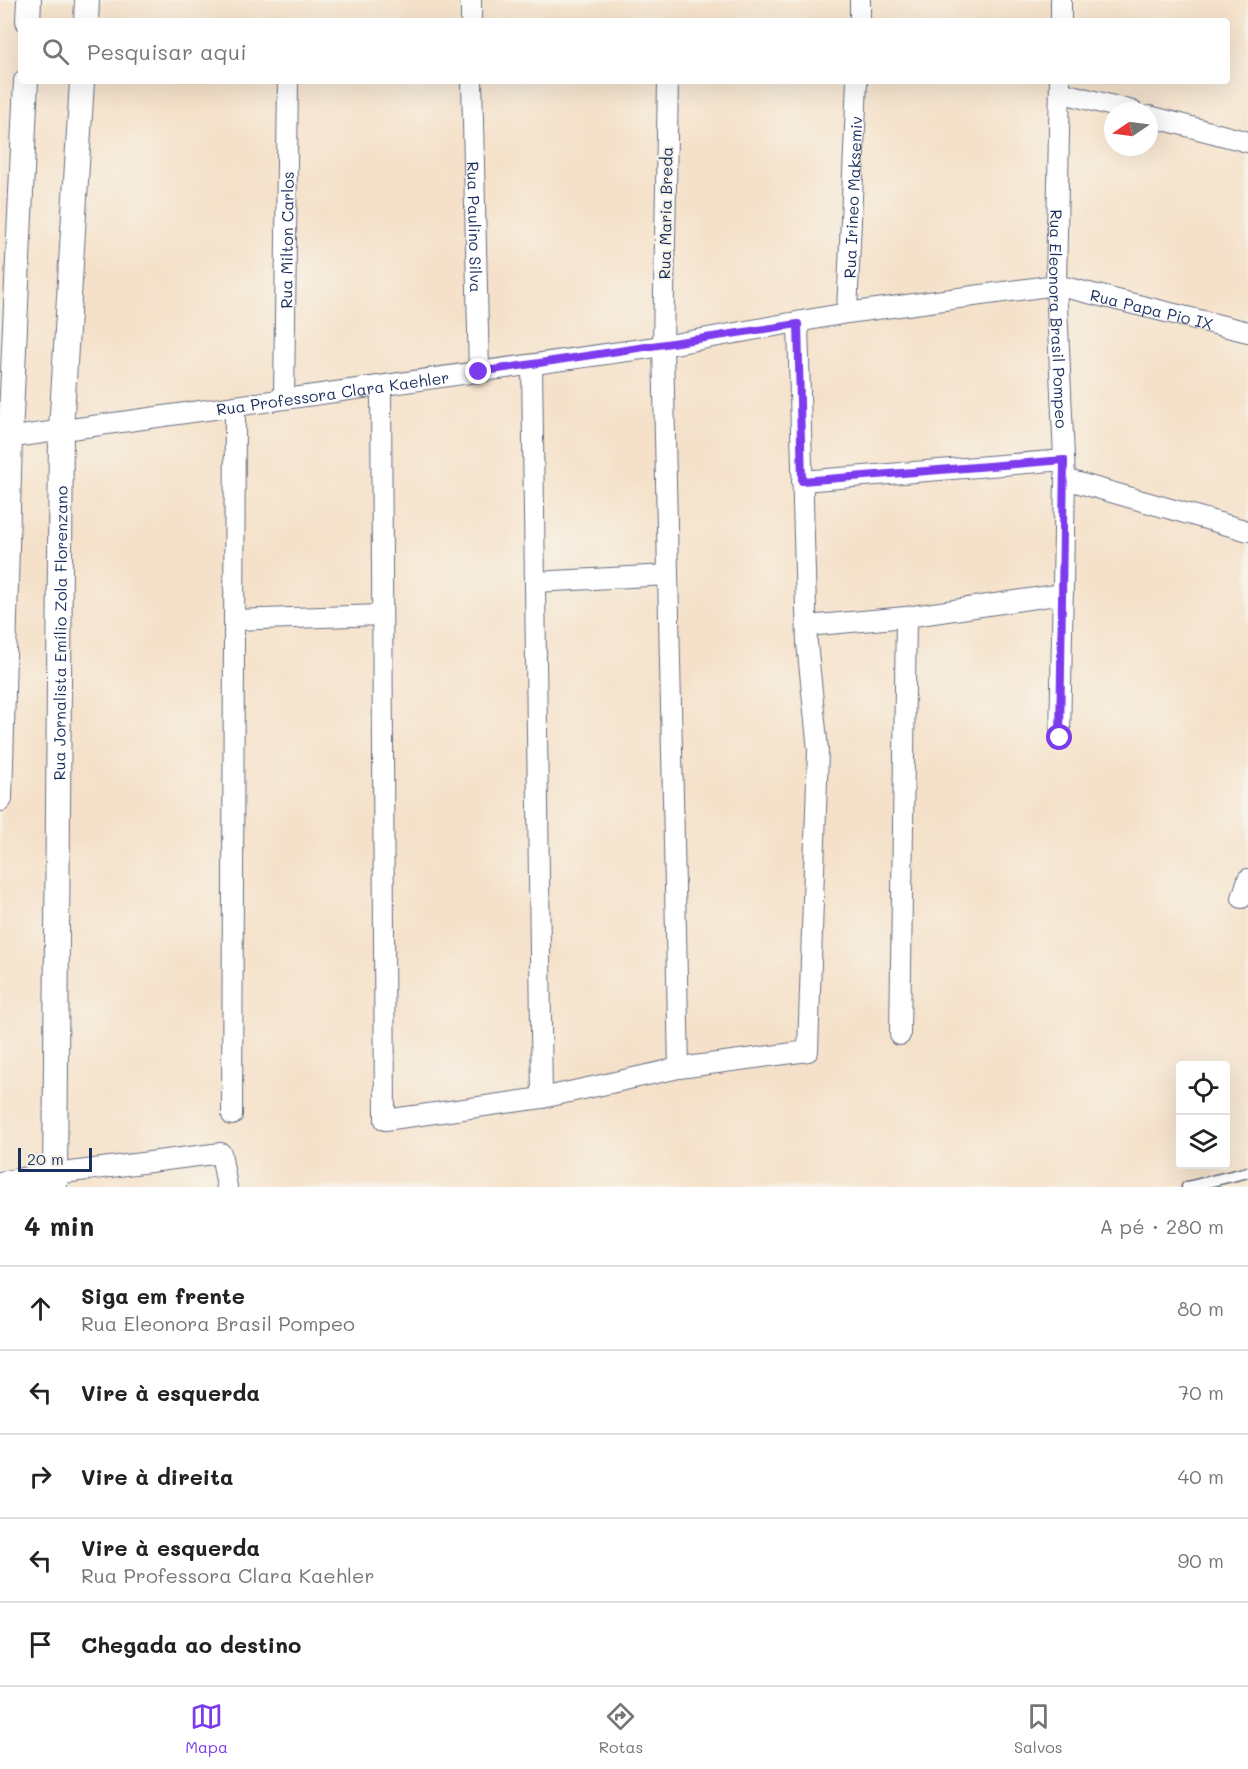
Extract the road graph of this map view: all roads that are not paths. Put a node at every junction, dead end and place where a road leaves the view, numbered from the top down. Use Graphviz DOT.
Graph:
graph roads {
  1 [pos="29,0"];
  2 [pos="87,0"];
  3 [pos="471,0"];
  4 [pos="861,0"];
  5 [pos="1061,0"];
  6 [pos="28,18"];
  7 [pos="86,18"];
  8 [pos="471,18"];
  9 [pos="860,18"];
  10 [pos="1061,18"];
  11 [pos="26,84"];
  12 [pos="82,84"];
  13 [pos="288,84"];
  14 [pos="472,84"];
  15 [pos="668,84"];
  16 [pos="857,84"];
  17 [pos="1060,86"];
  18 [pos="1106,102"];
  19 [pos="1158,118"];
  20 [pos="1248,142"];
  21 [pos="1056,285"];
  22 [pos="847,313"];
  23 [pos="798,324"];
  24 [pos="1248,332"];
  25 [pos="663,346"];
  26 [pos="532,364"];
  27 [pos="479,372"];
  28 [pos="381,386"];
  29 [pos="284,399"];
  30 [pos="235,406"];
  31 [pos="61,430"];
  32 [pos="5,439"];
  33 [pos="1065,470"];
  34 [pos="802,481"];
  35 [pos="1248,531"];
  36 [pos="668,575"];
  37 [pos="535,582"];
  38 [pos="1063,594"];
  39 [pos="382,615"];
  40 [pos="906,617"];
  41 [pos="234,620"];
  42 [pos="807,626"];
  43 [pos="1060,738"];
  44 [pos="0,799"];
  45 [pos="1248,879"];
  46 [pos="1242,898"];
  47 [pos="900,1035"];
  48 [pos="679,1068"];
  49 [pos="542,1098"];
  50 [pos="232,1115"];
  51 [pos="1248,1172"];
  52 [pos="55,1180"];
  53 [pos="0,1184"];
  54 [pos="227,1187"];
  55 [pos="1187,1187"];
  1 -- 6 [label="street"];
  2 -- 7 [label="street"];
  3 -- 8 [label="street"];
  4 -- 9 [label="street"];
  5 -- 10 [label="street"];
  11 -- 32 [label="street"];
  12 -- 31 [label="street, Rua Jornalista Emílio Zola Florenzano"];
  13 -- 29 [label="street, Rua Milton Carlos"];
  14 -- 27 [label="street, Rua Paulino Silva"];
  15 -- 25 [label="street, Rua Maria Breda"];
  16 -- 22 [label="street, Rua Irineo Maksemiv"];
  17 -- 18 [label="street"];
  17 -- 21 [label="street, Rua Eleonora Brasil Pompeo"];
  19 -- 20 [label="street"];
  21 -- 22 [label="street, Rua Professora Clara Kaehler"];
  21 -- 24 [label="street, Rua Papa Pio IX"];
  21 -- 33 [label="street, Rua Eleonora Brasil Pompeo"];
  22 -- 23 [label="street, Rua Professora Clara Kaehler"];
  23 -- 25 [label="street, Rua Professora Clara Kaehler"];
  23 -- 34 [label="street"];
  25 -- 26 [label="street, Rua Professora Clara Kaehler"];
  25 -- 36 [label="street, Rua Maria Breda"];
  26 -- 27 [label="street, Rua Professora Clara Kaehler"];
  26 -- 37 [label="street"];
  27 -- 28 [label="street, Rua Professora Clara Kaehler"];
  28 -- 29 [label="street, Rua Professora Clara Kaehler"];
  28 -- 39 [label="street"];
  29 -- 30 [label="street, Rua Professora Clara Kaehler"];
  30 -- 31 [label="street, Rua Professora Clara Kaehler"];
  30 -- 41 [label="street"];
  31 -- 32 [label="street, Rua Professora Clara Kaehler"];
  31 -- 52 [label="street, Rua Jornalista Emílio Zola Florenzano"];
  32 -- 44 [label="street"];
  33 -- 34 [label="street"];
  33 -- 35 [label="street"];
  33 -- 38 [label="street, Rua Eleonora Brasil Pompeo"];
  34 -- 42 [label="street"];
  36 -- 37 [label="street"];
  36 -- 48 [label="street, Rua Maria Breda"];
  37 -- 49 [label="street"];
  38 -- 40 [label="street"];
  38 -- 43 [label="street, Rua Eleonora Brasil Pompeo"];
  39 -- 41 [label="street"];
  39 -- 49 [label="street"];
  40 -- 42 [label="street"];
  40 -- 47 [label="street"];
  41 -- 50 [label="street"];
  42 -- 48 [label="street"];
  45 -- 46 [label="street"];
  48 -- 49 [label="street"];
  51 -- 55 [label="lane"];
  52 -- 53 [label="street"];
  52 -- 54 [label="street"];
}
